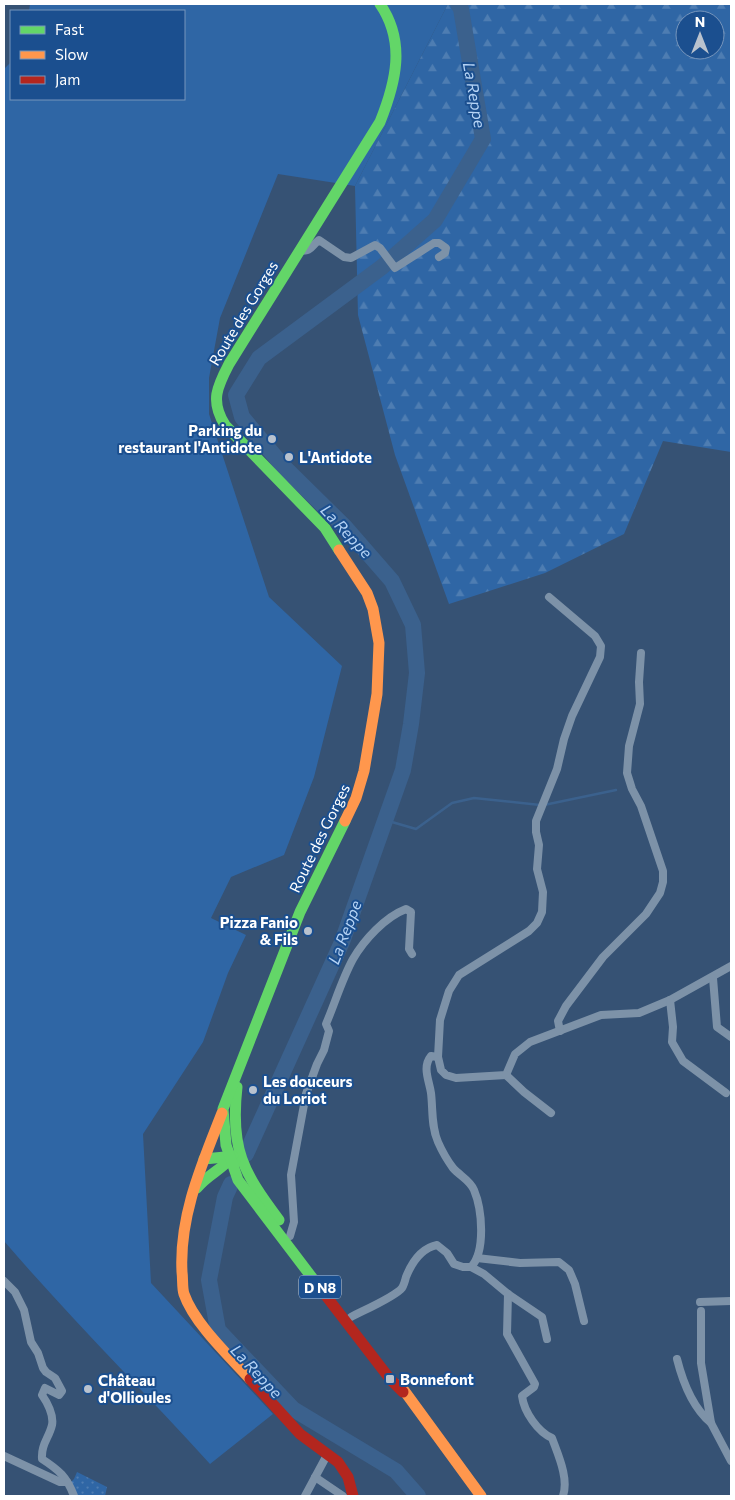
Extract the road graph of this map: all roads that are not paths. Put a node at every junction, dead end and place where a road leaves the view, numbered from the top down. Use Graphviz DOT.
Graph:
graph roads {
  1 [pos="380,4"];
  2 [pos="299,251"];
  3 [pos="440,258"];
  4 [pos="549,597"];
  5 [pos="641,653"];
  6 [pos="412,954"];
  7 [pos="731,966"];
  8 [pos="713,978"];
  9 [pos="670,1000"];
  10 [pos="560,1031"];
  11 [pos="731,1037"];
  12 [pos="438,1057"];
  13 [pos="241,1065"];
  14 [pos="506,1075"];
  15 [pos="726,1093"];
  16 [pos="224,1109"];
  17 [pos="551,1113"];
  18 [pos="231,1157"];
  19 [pos="204,1159"];
  20 [pos="213,1172"];
  21 [pos="238,1180"];
  22 [pos="192,1195"];
  23 [pos="290,1236"];
  24 [pos="477,1258"];
  25 [pos="471,1267"];
  26 [pos="4,1281"];
  27 [pos="508,1294"];
  28 [pos="731,1301"];
  29 [pos="700,1302"];
  30 [pos="701,1311"];
  31 [pos="351,1317"];
  32 [pos="584,1321"];
  33 [pos="547,1339"];
  34 [pos="677,1359"];
  35 [pos="403,1392"];
  36 [pos="711,1423"];
  37 [pos="327,1454"];
  38 [pos="4,1456"];
  39 [pos="731,1461"];
  40 [pos="315,1477"];
  41 [pos="67,1482"];
  42 [pos="347,1495"];
  43 [pos="74,1496"];
  44 [pos="306,1496"];
  45 [pos="480,1496"];
  46 [pos="563,1496"];
  1 -- 2 [label="main road, Route des Gorges / D N8"];
  2 -- 3 [label="street"];
  2 -- 13 [label="main road, Route des Gorges / D N8"];
  4 -- 12 [label="street"];
  5 -- 10 [label="street"];
  6 -- 23 [label="street"];
  7 -- 8 [label="street"];
  8 -- 9 [label="street"];
  8 -- 11 [label="street"];
  9 -- 10 [label="street"];
  9 -- 15 [label="street"];
  10 -- 14 [label="street"];
  12 -- 14 [label="street"];
  12 -- 24 [label="street"];
  13 -- 16 [label="main road, Route des Gorges / D N8"];
  13 -- 18 [label="main road, Route des Gorges / D N8"];
  14 -- 17 [label="street"];
  16 -- 18 [label="main road, Route des Gorges / D N8"];
  16 -- 19 [label="main road"];
  18 -- 19 [label="main road"];
  18 -- 20 [label="main road"];
  18 -- 21 [label="main road, Route des Gorges / D N8"];
  18 -- 23 [label="main road, Route des Gorges / D N8"];
  19 -- 22 [label="main road"];
  20 -- 21 [label="main road"];
  20 -- 22 [label="main road"];
  21 -- 35 [label="main road, Route des Gorges / D N8"];
  22 -- 37 [label="main road"];
  23 -- 31 [label="main road, Route des Gorges / D N8"];
  24 -- 25 [label="street"];
  24 -- 32 [label="street"];
  25 -- 27 [label="street"];
  25 -- 31 [label="street"];
  26 -- 41 [label="street"];
  27 -- 33 [label="street"];
  27 -- 46 [label="street"];
  28 -- 29 [label="street"];
  30 -- 36 [label="street"];
  31 -- 35 [label="main road, Route des Gorges / D N8"];
  34 -- 36 [label="street"];
  35 -- 45 [label="main road, Route des Gorges / D N8"];
  36 -- 39 [label="street"];
  37 -- 40 [label="street"];
  37 -- 42 [label="main road"];
  38 -- 41 [label="street"];
  40 -- 42 [label="street"];
  40 -- 44 [label="street"];
  41 -- 43 [label="street"];
}
